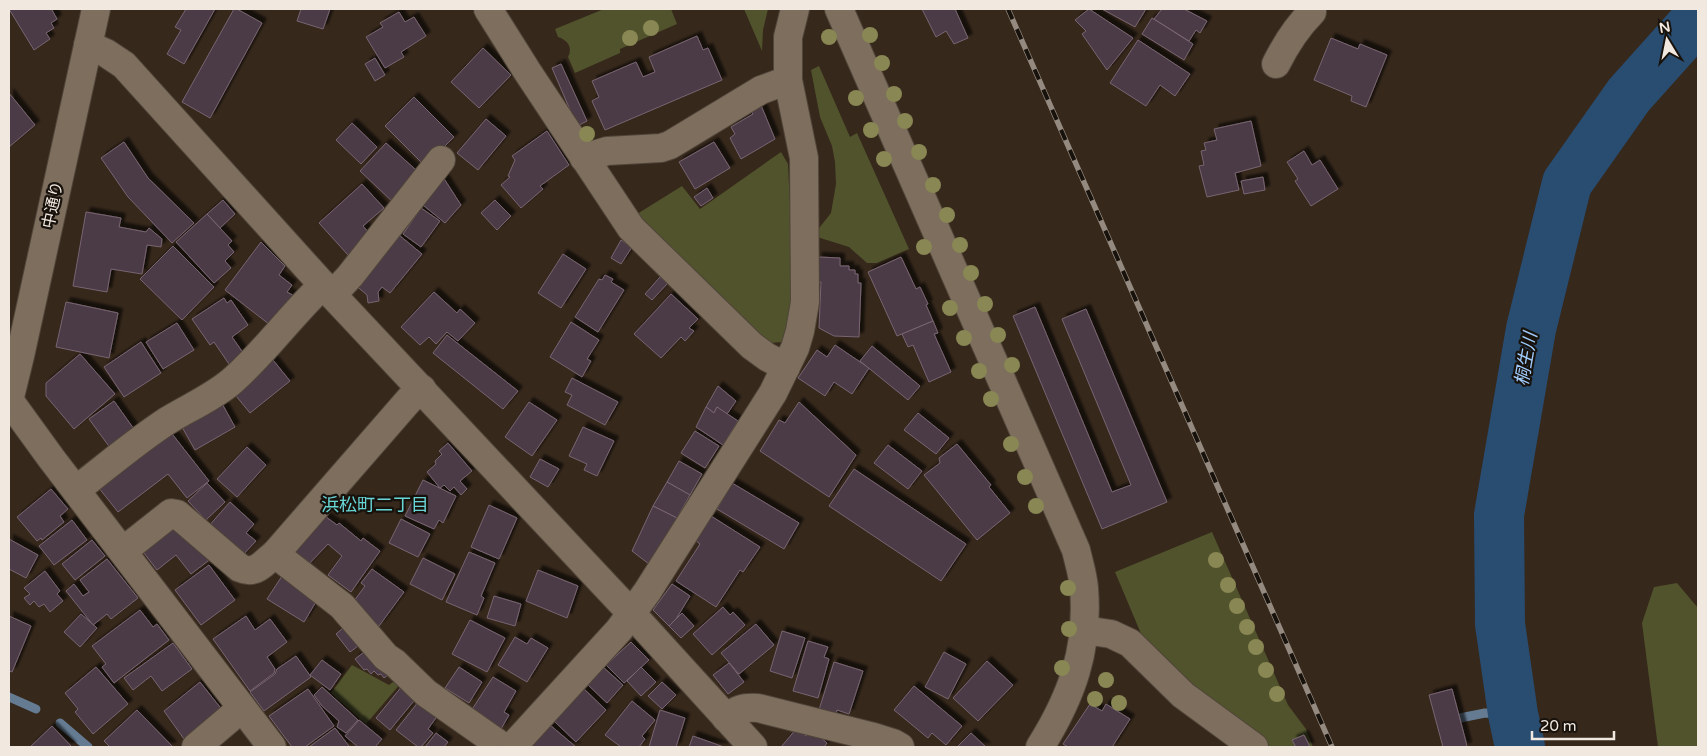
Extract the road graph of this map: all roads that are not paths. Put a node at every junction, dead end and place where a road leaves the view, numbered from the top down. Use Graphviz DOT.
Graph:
graph roads {
  1 [pos="96,9"];
  2 [pos="488,9"];
  3 [pos="795,9"];
  4 [pos="839,9"];
  5 [pos="1312,10"];
  6 [pos="88,44"];
  7 [pos="1276,64"];
  8 [pos="788,80"];
  9 [pos="584,158"];
  10 [pos="441,160"];
  11 [pos="328,289"];
  12 [pos="786,367"];
  13 [pos="422,389"];
  14 [pos="9,401"];
  15 [pos="76,490"];
  16 [pos="124,551"];
  17 [pos="275,554"];
  18 [pos="632,614"];
  19 [pos="1084,630"];
  20 [pos="242,708"];
  21 [pos="726,718"];
  22 [pos="196,747"];
  23 [pos="272,747"];
  24 [pos="504,747"];
  25 [pos="512,747"];
  26 [pos="753,747"];
  27 [pos="900,747"];
  28 [pos="1040,747"];
  29 [pos="1254,747"];
  1 -- 6 [label="street, 中通り"];
  2 -- 9 [label="street"];
  3 -- 8 [label="street"];
  4 -- 19 [label="street"];
  5 -- 7 [label="street"];
  6 -- 11 [label="street"];
  6 -- 14 [label="street, 中通り"];
  8 -- 9 [label="street"];
  8 -- 12 [label="street"];
  9 -- 12 [label="street"];
  10 -- 11 [label="street"];
  11 -- 13 [label="street"];
  11 -- 15 [label="street"];
  12 -- 18 [label="street"];
  13 -- 17 [label="street"];
  13 -- 18 [label="street"];
  14 -- 15 [label="street"];
  15 -- 16 [label="street"];
  16 -- 17 [label="street"];
  16 -- 20 [label="street"];
  17 -- 24 [label="street"];
  18 -- 21 [label="street"];
  18 -- 25 [label="street"];
  19 -- 28 [label="street"];
  19 -- 29 [label="street"];
  20 -- 22 [label="street"];
  20 -- 23 [label="street"];
  21 -- 26 [label="street"];
  21 -- 27 [label="street"];
}
